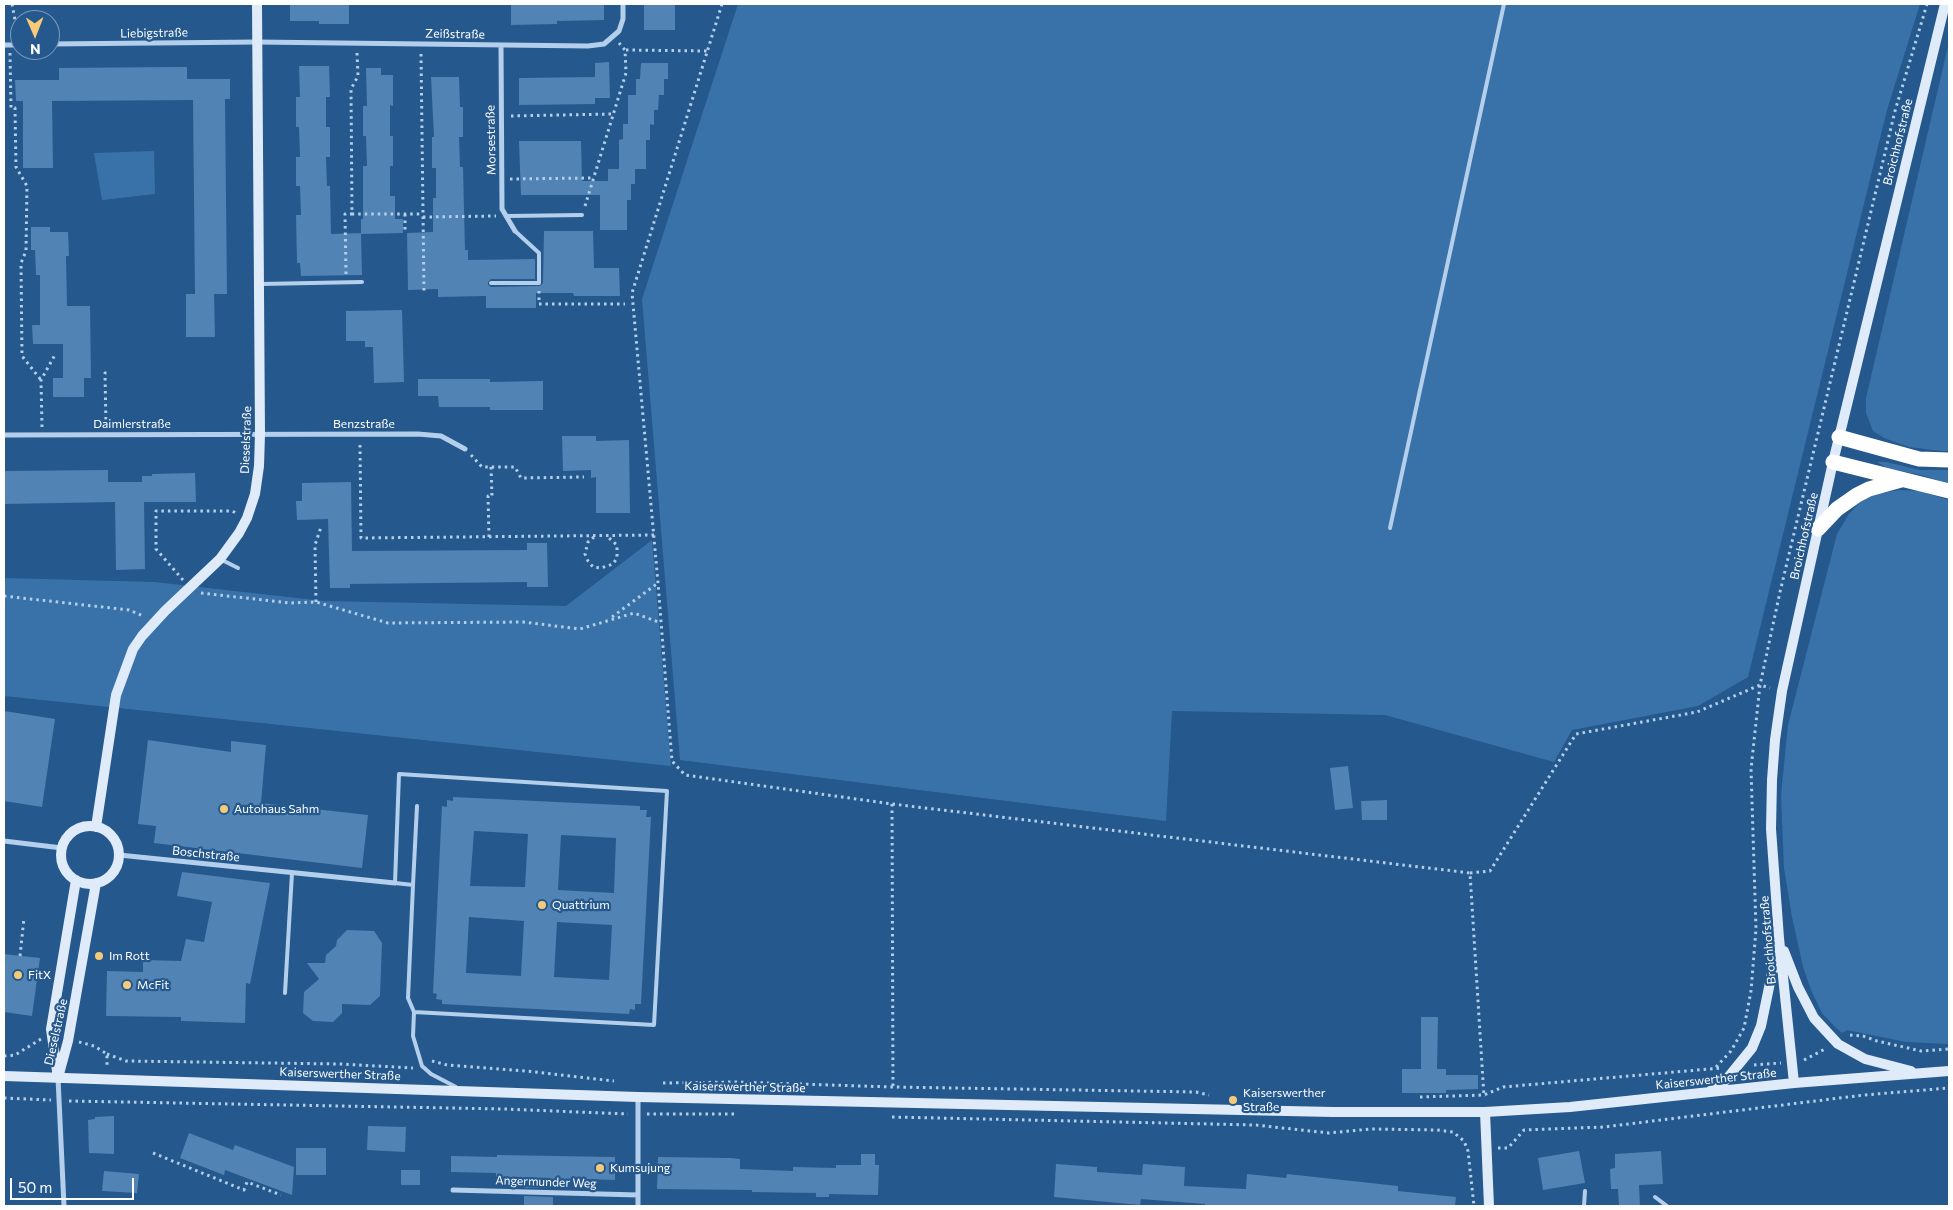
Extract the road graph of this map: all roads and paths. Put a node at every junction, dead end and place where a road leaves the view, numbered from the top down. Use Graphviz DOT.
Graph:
graph roads {
  1 [pos="257,4"];
  2 [pos="623,4"];
  3 [pos="722,4"];
  4 [pos="1504,4"];
  5 [pos="1945,4"];
  6 [pos="613,38"];
  7 [pos="257,42"];
  8 [pos="357,43"];
  9 [pos="60,44"];
  10 [pos="420,44"];
  11 [pos="501,45"];
  12 [pos="625,50"];
  13 [pos="707,50"];
  14 [pos="12,60"];
  15 [pos="613,114"];
  16 [pos="501,116"];
  17 [pos="594,178"];
  18 [pos="502,179"];
  19 [pos="352,214"];
  20 [pos="405,214"];
  21 [pos="582,215"];
  22 [pos="423,216"];
  23 [pos="507,216"];
  24 [pos="515,231"];
  25 [pos="405,233"];
  26 [pos="346,282"];
  27 [pos="362,282"];
  28 [pos="490,283"];
  29 [pos="539,283"];
  30 [pos="259,284"];
  31 [pos="424,293"];
  32 [pos="625,304"];
  33 [pos="56,353"];
  34 [pos="107,373"];
  35 [pos="41,380"];
  36 [pos="106,434"];
  37 [pos="260,434"];
  38 [pos="360,434"];
  39 [pos="4,435"];
  40 [pos="42,435"];
  41 [pos="1839,437"];
  42 [pos="465,449"];
  43 [pos="1949,460"];
  44 [pos="1833,462"];
  45 [pos="491,467"];
  46 [pos="584,477"];
  47 [pos="1904,480"];
  48 [pos="1949,491"];
  49 [pos="247,518"];
  50 [pos="321,527"];
  51 [pos="1390,528"];
  52 [pos="1818,529"];
  53 [pos="654,535"];
  54 [pos="595,536"];
  55 [pos="604,536"];
  56 [pos="489,537"];
  57 [pos="220,559"];
  58 [pos="238,568"];
  59 [pos="658,582"];
  60 [pos="188,589"];
  61 [pos="4,596"];
  62 [pos="316,602"];
  63 [pos="609,619"];
  64 [pos="155,621"];
  65 [pos="661,623"];
  66 [pos="1782,691"];
  67 [pos="892,804"];
  68 [pos="417,806"];
  69 [pos="96,827"];
  70 [pos="4,841"];
  71 [pos="62,848"];
  72 [pos="119,855"];
  73 [pos="292,873"];
  74 [pos="1470,873"];
  75 [pos="76,880"];
  76 [pos="96,883"];
  77 [pos="395,883"];
  78 [pos="413,885"];
  79 [pos="24,918"];
  80 [pos="1779,938"];
  81 [pos="20,956"];
  82 [pos="285,993"];
  83 [pos="414,1012"];
  84 [pos="1848,1036"];
  85 [pos="42,1039"];
  86 [pos="68,1041"];
  87 [pos="1828,1048"];
  88 [pos="1949,1049"];
  89 [pos="107,1054"];
  90 [pos="4,1056"];
  91 [pos="1810,1057"];
  92 [pos="426,1062"];
  93 [pos="1778,1063"];
  94 [pos="107,1065"];
  95 [pos="1749,1065"];
  96 [pos="418,1068"];
  97 [pos="1717,1068"];
  98 [pos="1949,1071"];
  99 [pos="1920,1073"];
  100 [pos="4,1076"];
  101 [pos="58,1078"];
  102 [pos="622,1082"];
  103 [pos="658,1083"];
  104 [pos="1794,1083"];
  105 [pos="893,1087"];
  106 [pos="1949,1088"];
  107 [pos="466,1091"];
  108 [pos="1710,1092"];
  109 [pos="1484,1095"];
  110 [pos="1211,1096"];
  111 [pos="638,1097"];
  112 [pos="1419,1097"];
  113 [pos="4,1098"];
  114 [pos="59,1101"];
  115 [pos="894,1102"];
  116 [pos="1485,1112"];
  117 [pos="638,1114"];
  118 [pos="746,1114"];
  119 [pos="888,1117"];
  120 [pos="1487,1147"];
  121 [pos="153,1153"];
  122 [pos="453,1190"];
  123 [pos="1585,1191"];
  124 [pos="281,1195"];
  125 [pos="638,1195"];
  126 [pos="1655,1197"];
  127 [pos="64,1206"];
  128 [pos="638,1206"];
  129 [pos="1474,1206"];
  130 [pos="1489,1206"];
  131 [pos="1584,1206"];
  132 [pos="1667,1206"];
  1 -- 7 [label="main road, Dieselstraße"];
  2 -- 6 [label="street"];
  3 -- 13 [label="path"];
  4 -- 51 [label="lane"];
  5 -- 41 [label="main road, Broichhofstraße"];
  6 -- 11 [label="street, Zeißstraße"];
  6 -- 12 [label="path"];
  7 -- 8 [label="street, Zeißstraße"];
  7 -- 9 [label="street, Liebigstraße"];
  7 -- 30 [label="main road, Dieselstraße"];
  8 -- 10 [label="street, Zeißstraße"];
  8 -- 19 [label="path"];
  10 -- 11 [label="street, Zeißstraße"];
  10 -- 22 [label="path"];
  11 -- 16 [label="street, Morsestraße"];
  12 -- 13 [label="path"];
  12 -- 15 [label="path"];
  13 -- 53 [label="path"];
  14 -- 35 [label="path"];
  15 -- 16 [label="path"];
  15 -- 17 [label="path"];
  16 -- 18 [label="street, Morsestraße"];
  17 -- 18 [label="path"];
  17 -- 21 [label="path"];
  18 -- 23 [label="street, Morsestraße"];
  19 -- 20 [label="path"];
  19 -- 26 [label="path"];
  20 -- 22 [label="path"];
  20 -- 25 [label="path"];
  21 -- 23 [label="lane"];
  22 -- 23 [label="path"];
  22 -- 31 [label="path"];
  23 -- 24 [label="street, Morsestraße"];
  24 -- 29 [label="lane"];
  26 -- 27 [label="lane"];
  26 -- 30 [label="lane"];
  28 -- 29 [label="lane"];
  29 -- 32 [label="path"];
  30 -- 37 [label="main road, Dieselstraße"];
  33 -- 35 [label="path"];
  34 -- 36 [label="path"];
  35 -- 40 [label="path"];
  36 -- 37 [label="street, Daimlerstraße"];
  36 -- 40 [label="street, Daimlerstraße"];
  37 -- 38 [label="street, Benzstraße"];
  37 -- 49 [label="main road, Dieselstraße"];
  38 -- 42 [label="street, Benzstraße"];
  38 -- 56 [label="path"];
  39 -- 40 [label="street, Daimlerstraße"];
  41 -- 43 [label="highway"];
  41 -- 44 [label="main road, Broichhofstraße"];
  42 -- 45 [label="path"];
  44 -- 47 [label="highway"];
  44 -- 52 [label="main road, Broichhofstraße"];
  45 -- 46 [label="path"];
  45 -- 56 [label="path"];
  47 -- 48 [label="highway"];
  47 -- 52 [label="highway"];
  49 -- 57 [label="main road, Dieselstraße"];
  49 -- 60 [label="path"];
  50 -- 62 [label="path"];
  52 -- 66 [label="main road, Broichhofstraße"];
  53 -- 55 [label="path"];
  53 -- 59 [label="path"];
  54 -- 55 [label="path"];
  54 -- 55 [label="path"];
  54 -- 56 [label="path"];
  57 -- 58 [label="lane"];
  57 -- 60 [label="main road, Dieselstraße"];
  59 -- 63 [label="path"];
  59 -- 65 [label="path"];
  60 -- 62 [label="path"];
  60 -- 64 [label="main road, Dieselstraße"];
  61 -- 64 [label="path"];
  62 -- 63 [label="path"];
  63 -- 65 [label="path"];
  64 -- 69 [label="main road, Dieselstraße"];
  65 -- 67 [label="path"];
  66 -- 74 [label="path"];
  66 -- 80 [label="main road, Broichhofstraße"];
  67 -- 74 [label="path"];
  67 -- 105 [label="path"];
  68 -- 78 [label="lane"];
  69 -- 71 [label="main road"];
  69 -- 72 [label="main road"];
  70 -- 71 [label="street"];
  71 -- 75 [label="main road"];
  72 -- 73 [label="street, Boschstraße"];
  72 -- 76 [label="main road"];
  73 -- 77 [label="street, Boschstraße"];
  73 -- 82 [label="lane"];
  74 -- 109 [label="path"];
  75 -- 76 [label="main road"];
  75 -- 101 [label="main road, Dieselstraße"];
  76 -- 86 [label="main road, Dieselstraße"];
  77 -- 78 [label="lane"];
  77 -- 83 [label="lane"];
  78 -- 83 [label="lane"];
  79 -- 81 [label="path"];
  80 -- 99 [label="main road"];
  80 -- 104 [label="main road, Broichhofstraße"];
  80 -- 108 [label="main road"];
  83 -- 107 [label="lane"];
  84 -- 88 [label="path"];
  85 -- 90 [label="path"];
  86 -- 89 [label="path"];
  86 -- 101 [label="main road, Dieselstraße"];
  87 -- 91 [label="path"];
  89 -- 94 [label="path"];
  89 -- 96 [label="path"];
  92 -- 102 [label="path"];
  93 -- 95 [label="path"];
  97 -- 109 [label="path"];
  98 -- 99 [label="main road, Kaiserswerther Straße"];
  99 -- 104 [label="main road, Kaiserswerther Straße"];
  100 -- 101 [label="main road, Kaiserswerther Straße"];
  101 -- 107 [label="main road, Kaiserswerther Straße"];
  101 -- 114 [label="street"];
  103 -- 105 [label="path"];
  104 -- 108 [label="main road, Kaiserswerther Straße"];
  105 -- 110 [label="path"];
  105 -- 115 [label="path"];
  106 -- 120 [label="path"];
  107 -- 111 [label="main road, Kaiserswerther Straße"];
  108 -- 116 [label="main road, Kaiserswerther Straße"];
  109 -- 112 [label="path"];
  109 -- 116 [label="path"];
  111 -- 115 [label="main road, Kaiserswerther Straße"];
  111 -- 117 [label="street"];
  113 -- 114 [label="path"];
  114 -- 117 [label="path"];
  114 -- 127 [label="street"];
  115 -- 116 [label="main road, Kaiserswerther Straße"];
  116 -- 120 [label="main road"];
  117 -- 118 [label="path"];
  117 -- 125 [label="street"];
  119 -- 129 [label="path"];
  120 -- 130 [label="main road"];
  121 -- 124 [label="path"];
  122 -- 125 [label="street, Angermunder Weg"];
  123 -- 131 [label="lane"];
  125 -- 128 [label="street"];
  126 -- 132 [label="lane"];
}
